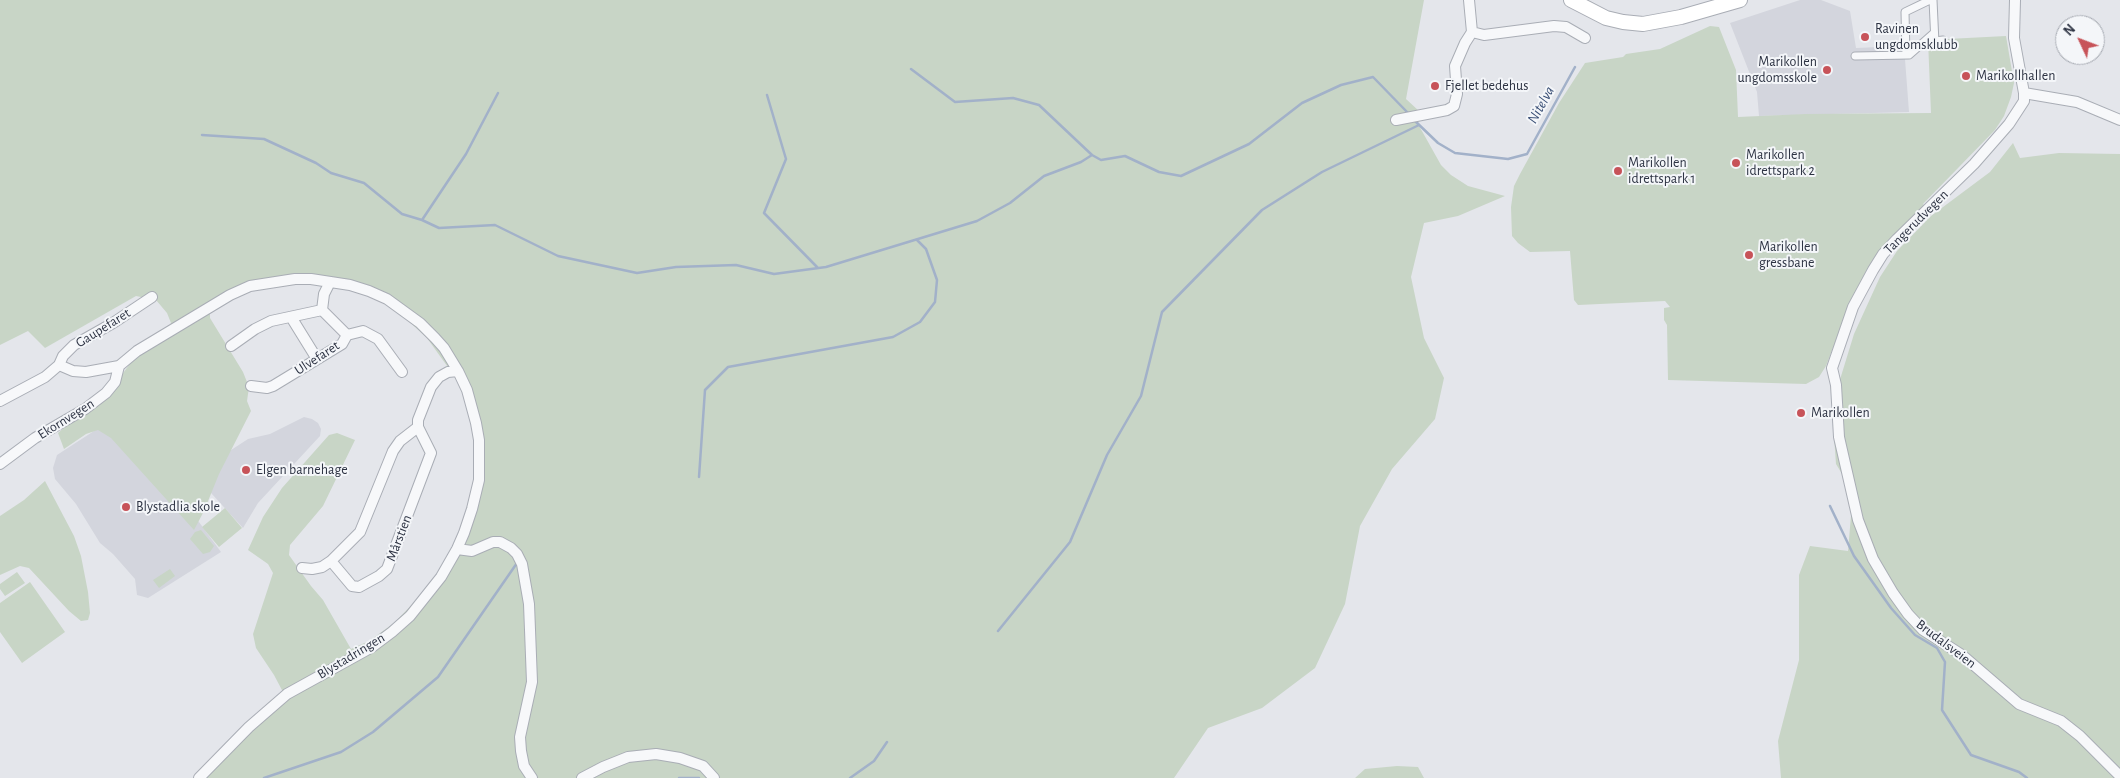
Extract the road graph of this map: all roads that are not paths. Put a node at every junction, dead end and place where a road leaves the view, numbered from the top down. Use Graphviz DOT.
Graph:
graph roads {
  1 [pos="1469,0"];
  2 [pos="1571,0"];
  3 [pos="1740,0"];
  4 [pos="1931,0"];
  5 [pos="2016,0"];
  6 [pos="1472,32"];
  7 [pos="1934,33"];
  8 [pos="1585,38"];
  9 [pos="1944,40"];
  10 [pos="1906,55"];
  11 [pos="1855,56"];
  12 [pos="2024,93"];
  13 [pos="1396,120"];
  14 [pos="2120,120"];
  15 [pos="330,282"];
  16 [pos="152,297"];
  17 [pos="322,310"];
  18 [pos="291,317"];
  19 [pos="347,335"];
  20 [pos="231,346"];
  21 [pos="317,359"];
  22 [pos="59,365"];
  23 [pos="119,366"];
  24 [pos="1832,368"];
  25 [pos="458,371"];
  26 [pos="402,372"];
  27 [pos="251,386"];
  28 [pos="0,402"];
  29 [pos="418,426"];
  30 [pos="0,464"];
  31 [pos="457,549"];
  32 [pos="331,561"];
  33 [pos="302,568"];
  34 [pos="2120,776"];
  35 [pos="199,778"];
  36 [pos="532,778"];
  37 [pos="582,778"];
  38 [pos="714,778"];
  1 -- 6 [label="street"];
  2 -- 3 [label="main road"];
  4 -- 7 [label="street"];
  4 -- 10 [label="street"];
  5 -- 12 [label="street"];
  6 -- 8 [label="street"];
  6 -- 13 [label="street"];
  7 -- 9 [label="street"];
  7 -- 10 [label="street"];
  10 -- 11 [label="street"];
  12 -- 14 [label="street"];
  12 -- 24 [label="street, Tangerudvegen"];
  15 -- 17 [label="street"];
  15 -- 23 [label="street, Blystadringen"];
  15 -- 25 [label="street, Blystadringen"];
  16 -- 22 [label="street, Gaupefaret"];
  17 -- 18 [label="street"];
  17 -- 19 [label="street, Ulvefaret"];
  18 -- 20 [label="street"];
  18 -- 21 [label="street"];
  19 -- 21 [label="street, Ulvefaret"];
  19 -- 26 [label="street"];
  21 -- 27 [label="street, Ulvefaret"];
  22 -- 23 [label="street"];
  22 -- 28 [label="street, Gaupefaret"];
  23 -- 30 [label="street, Ekornvegen"];
  24 -- 34 [label="street, Brudalsveien"];
  25 -- 29 [label="street"];
  25 -- 31 [label="street, Blystadringen"];
  29 -- 32 [label="street"];
  29 -- 32 [label="street, Mårstien"];
  31 -- 35 [label="street, Blystadringen"];
  31 -- 36 [label="street"];
  32 -- 33 [label="street"];
  37 -- 38 [label="street"];
}
